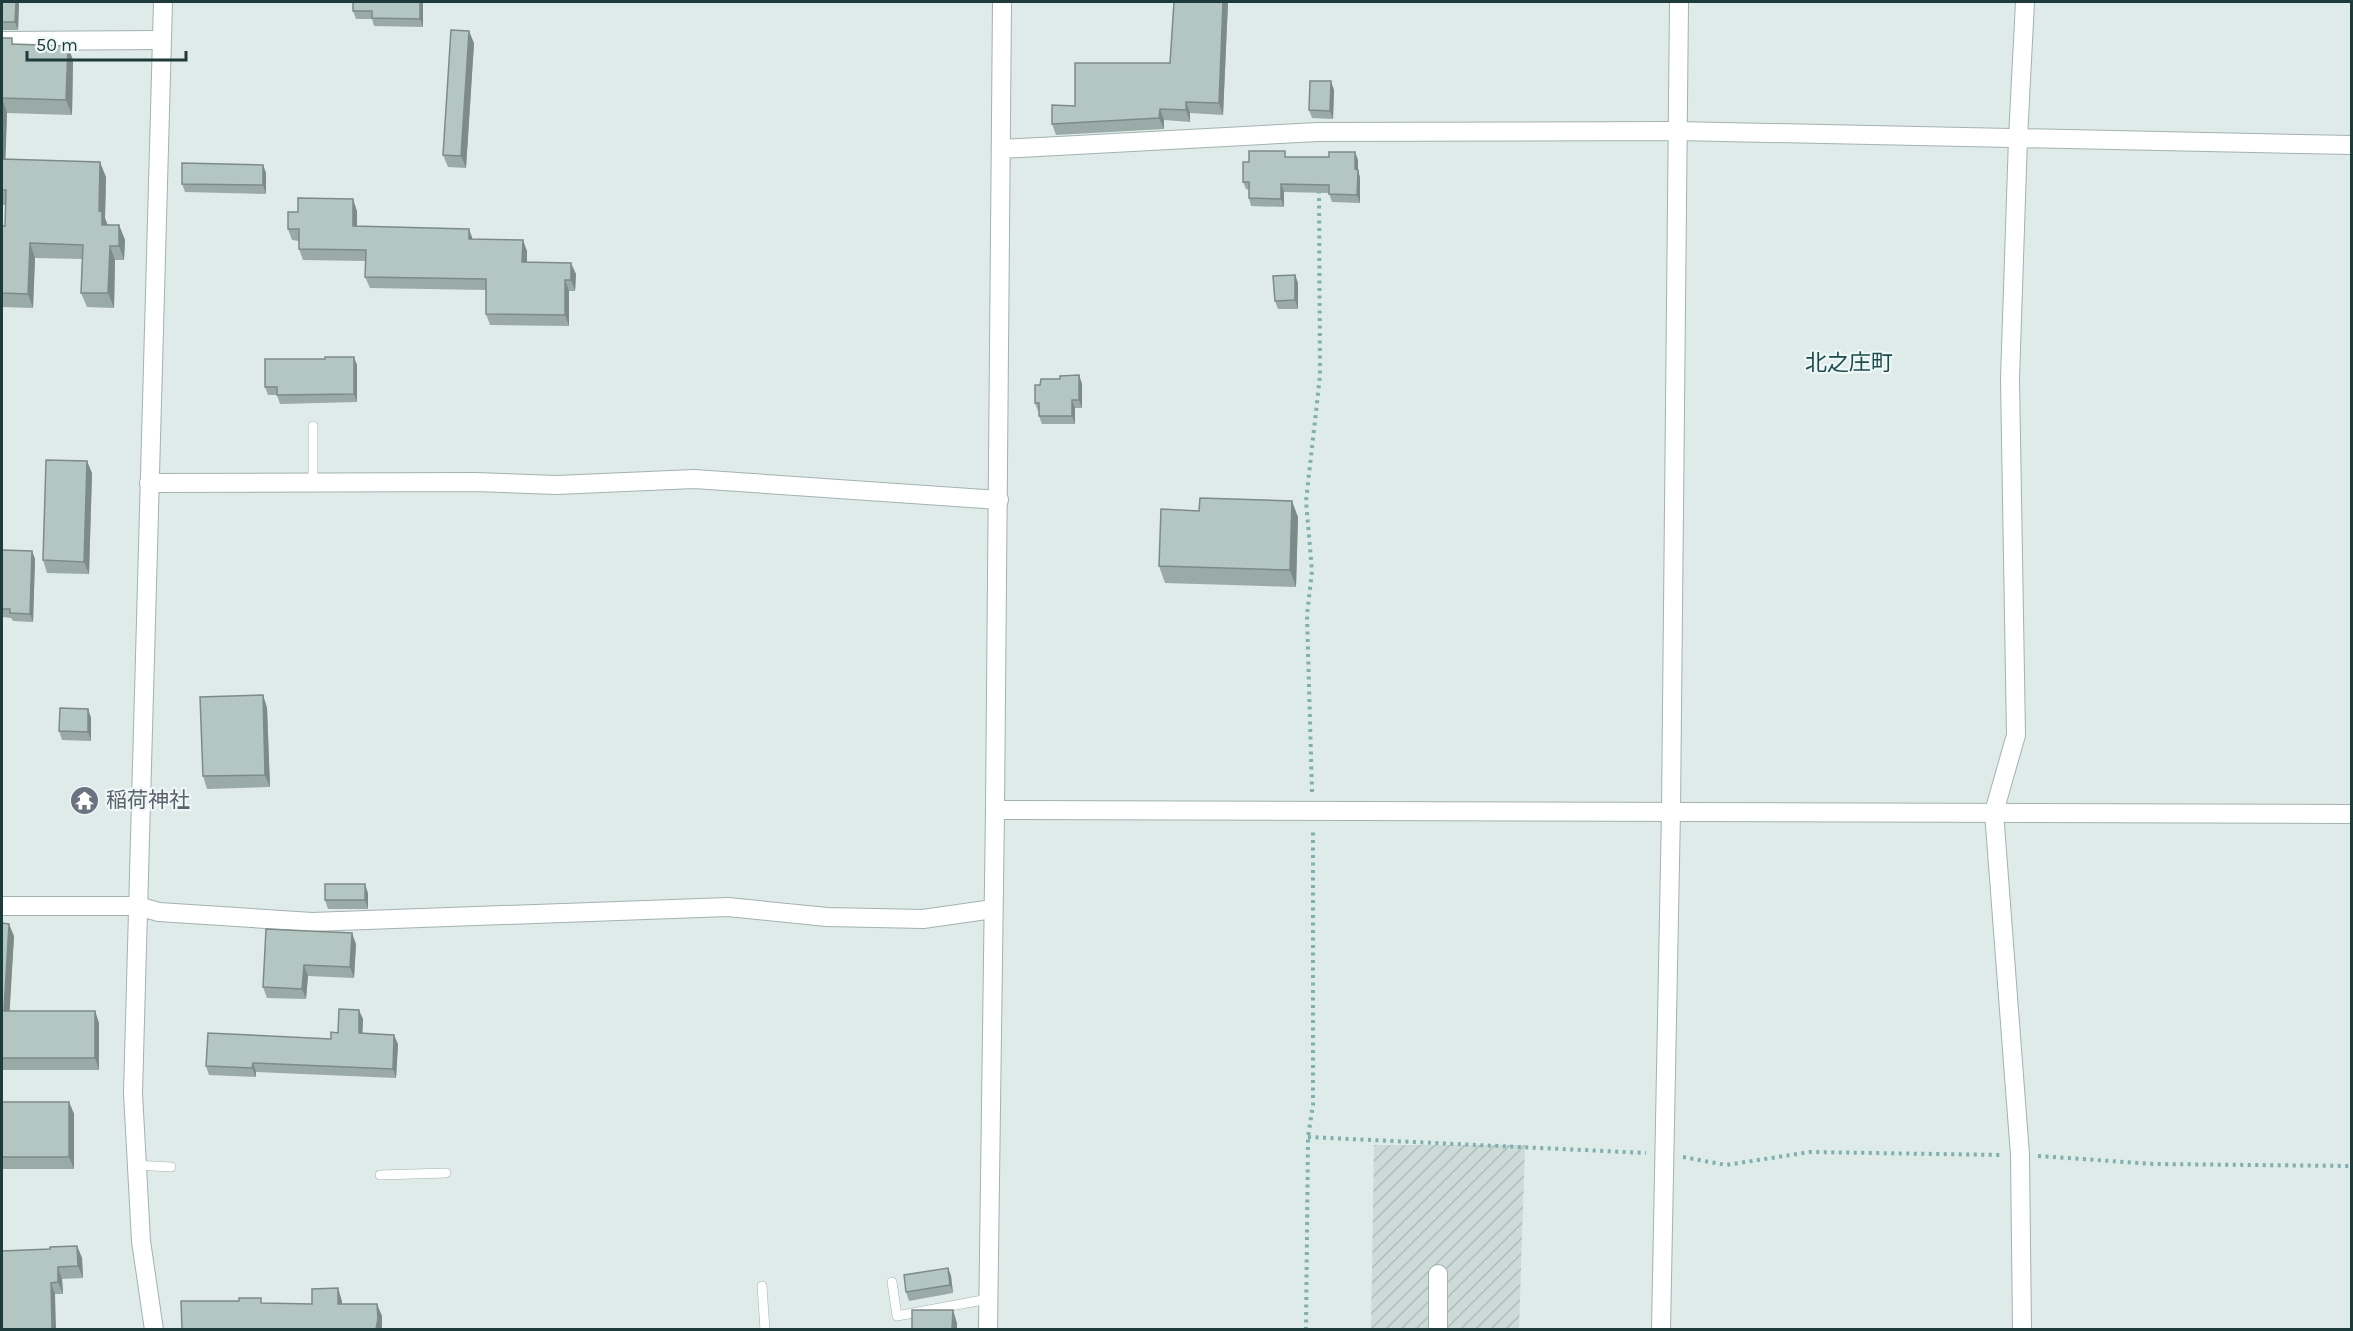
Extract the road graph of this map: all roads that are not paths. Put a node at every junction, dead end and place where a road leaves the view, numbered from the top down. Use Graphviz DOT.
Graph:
graph roads {
  1 [pos="163,2"];
  2 [pos="1002,2"];
  3 [pos="1679,2"];
  4 [pos="2025,2"];
  5 [pos="161,40"];
  6 [pos="2,41"];
  7 [pos="1677,131"];
  8 [pos="2018,138"];
  9 [pos="2352,145"];
  10 [pos="1001,149"];
  11 [pos="313,426"];
  12 [pos="149,483"];
  13 [pos="313,483"];
  14 [pos="999,500"];
  15 [pos="995,810"];
  16 [pos="1671,811"];
  17 [pos="1994,812"];
  18 [pos="2352,814"];
  19 [pos="2,906"];
  20 [pos="137,906"];
  21 [pos="993,909"];
  22 [pos="135,1165"];
  23 [pos="171,1167"];
  24 [pos="446,1173"];
  25 [pos="380,1175"];
  26 [pos="1438,1274"];
  27 [pos="892,1282"];
  28 [pos="762,1286"];
  29 [pos="988,1299"];
  30 [pos="154,1329"];
  31 [pos="765,1329"];
  32 [pos="988,1329"];
  33 [pos="1438,1329"];
  34 [pos="1661,1329"];
  35 [pos="2022,1329"];
  1 -- 5 [label="street"];
  2 -- 10 [label="street"];
  3 -- 7 [label="street"];
  4 -- 8 [label="street"];
  5 -- 6 [label="street"];
  5 -- 12 [label="street"];
  7 -- 8 [label="street"];
  7 -- 10 [label="street"];
  7 -- 16 [label="street"];
  8 -- 9 [label="street"];
  8 -- 17 [label="street"];
  10 -- 14 [label="street"];
  11 -- 13 [label="lane"];
  12 -- 13 [label="street"];
  12 -- 20 [label="street"];
  13 -- 14 [label="street"];
  14 -- 15 [label="street"];
  15 -- 16 [label="street"];
  15 -- 21 [label="street"];
  16 -- 17 [label="street"];
  16 -- 34 [label="street"];
  17 -- 18 [label="street"];
  17 -- 35 [label="street"];
  19 -- 20 [label="street"];
  20 -- 21 [label="street"];
  20 -- 22 [label="street"];
  21 -- 29 [label="street"];
  22 -- 23 [label="lane"];
  22 -- 30 [label="street"];
  24 -- 25 [label="lane"];
  26 -- 33 [label="street"];
  27 -- 29 [label="lane"];
  28 -- 31 [label="lane"];
  29 -- 32 [label="street"];
}
